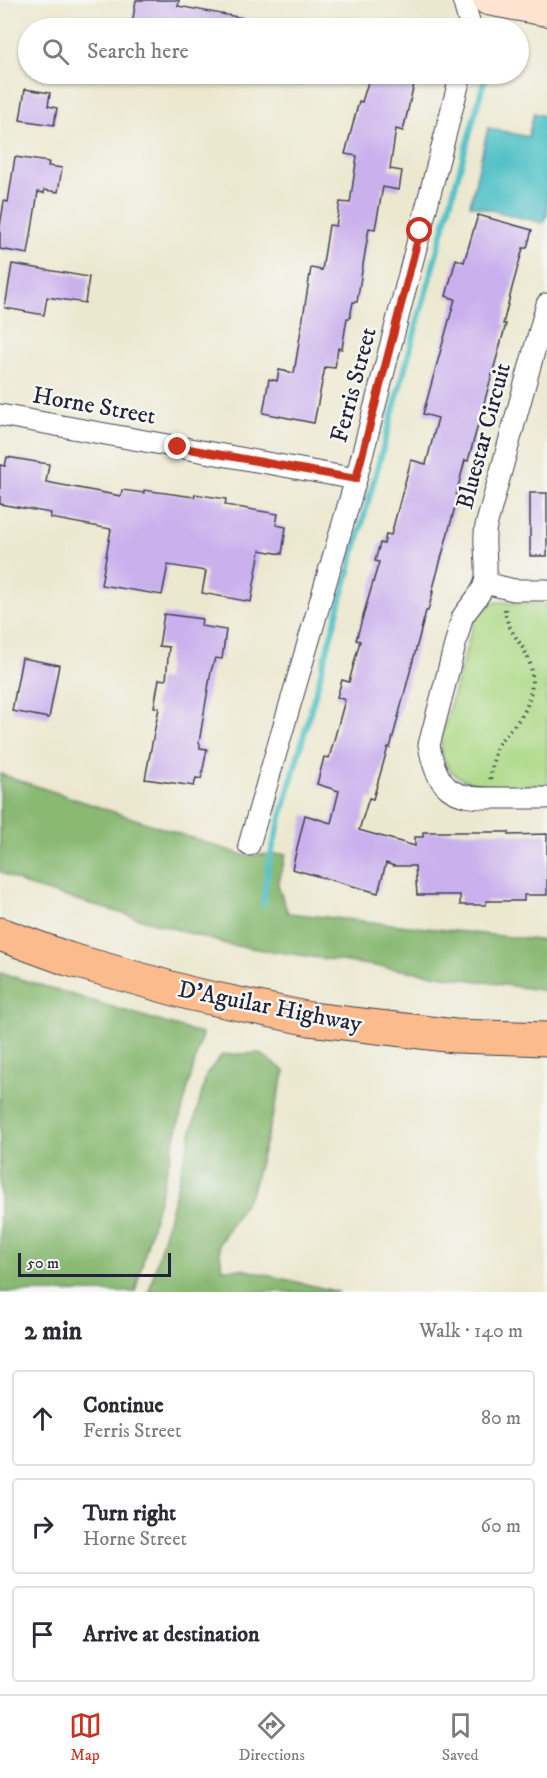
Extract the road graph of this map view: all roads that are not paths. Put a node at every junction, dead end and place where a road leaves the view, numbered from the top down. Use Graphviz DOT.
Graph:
graph roads {
  1 [pos="463,0"];
  2 [pos="488,0"];
  3 [pos="547,11"];
  4 [pos="468,18"];
  5 [pos="458,84"];
  6 [pos="547,304"];
  7 [pos="0,415"];
  8 [pos="356,479"];
  9 [pos="495,586"];
  10 [pos="547,590"];
  11 [pos="547,798"];
  12 [pos="249,845"];
  13 [pos="0,934"];
  14 [pos="547,1039"];
  1 -- 4 [label="street"];
  2 -- 3 [label="main road"];
  5 -- 8 [label="street, Ferris Street"];
  6 -- 9 [label="street, Bluestar Circuit"];
  7 -- 8 [label="street, Horne Street"];
  8 -- 12 [label="street, Ferris Street"];
  9 -- 10 [label="street"];
  9 -- 11 [label="street"];
  13 -- 14 [label="highway, D'Aguilar Highway"];
}
